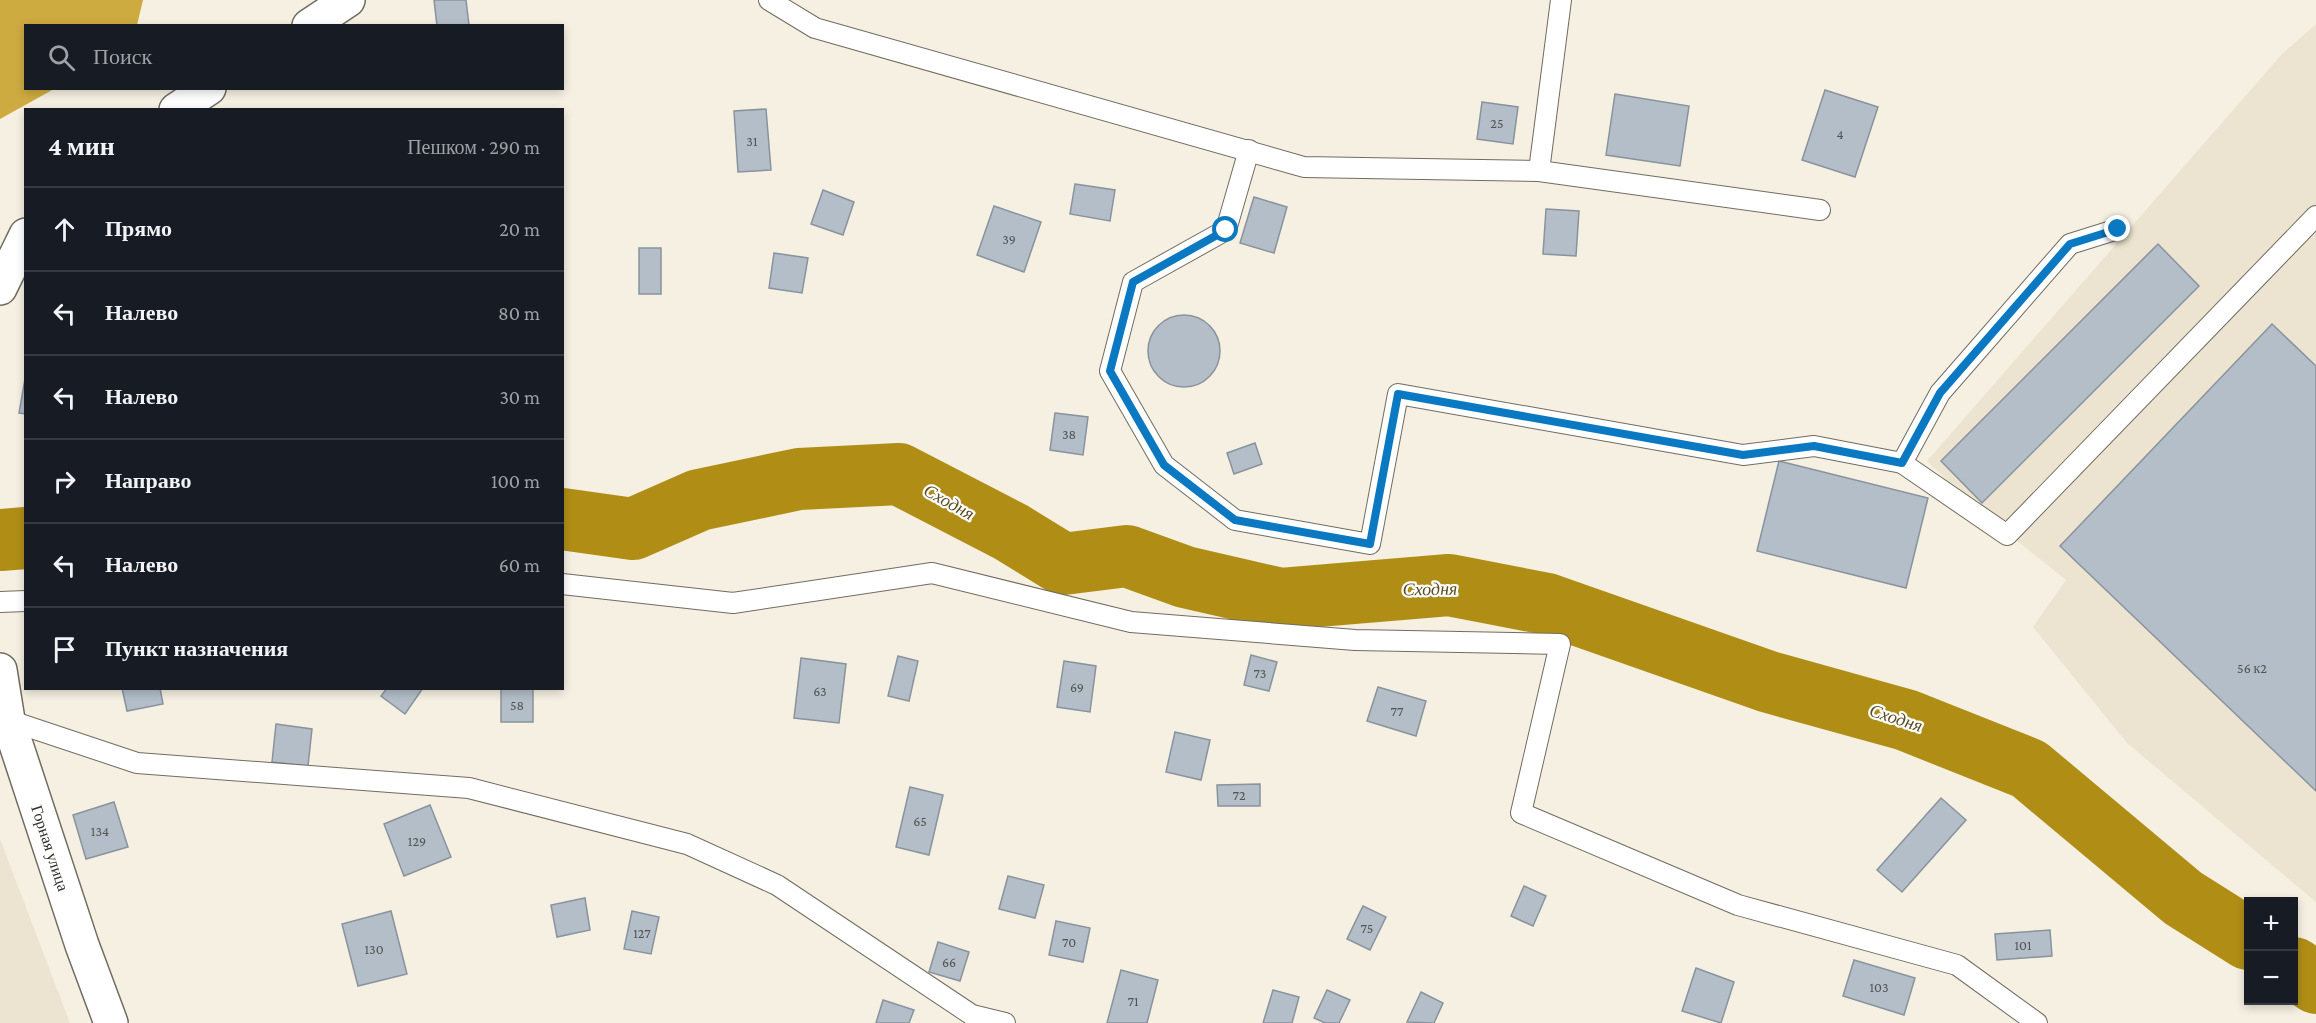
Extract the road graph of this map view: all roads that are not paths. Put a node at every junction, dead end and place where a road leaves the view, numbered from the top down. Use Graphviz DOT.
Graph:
graph roads {
  1 [pos="348,0"];
  2 [pos="769,0"];
  3 [pos="1561,0"];
  4 [pos="312,24"];
  5 [pos="206,90"];
  6 [pos="179,108"];
  7 [pos="1249,150"];
  8 [pos="1539,171"];
  9 [pos="1820,210"];
  10 [pos="2316,216"];
  11 [pos="2118,229"];
  12 [pos="24,239"];
  13 [pos="0,288"];
  14 [pos="1902,463"];
  15 [pos="564,584"];
  16 [pos="24,601"];
  17 [pos="0,602"];
  18 [pos="0,670"];
  19 [pos="4,721"];
  20 [pos="111,1023"];
  21 [pos="1005,1023"];
  22 [pos="2037,1023"];
  1 -- 4 [label="street"];
  2 -- 7 [label="lane"];
  3 -- 8 [label="lane"];
  5 -- 6 [label="street"];
  7 -- 8 [label="lane"];
  7 -- 14 [label="lane"];
  8 -- 9 [label="lane"];
  10 -- 14 [label="lane"];
  11 -- 14 [label="lane"];
  12 -- 13 [label="street"];
  15 -- 22 [label="lane"];
  16 -- 17 [label="lane"];
  18 -- 19 [label="street, Горная улица"];
  19 -- 20 [label="street, Горная улица"];
  19 -- 21 [label="lane"];
}
